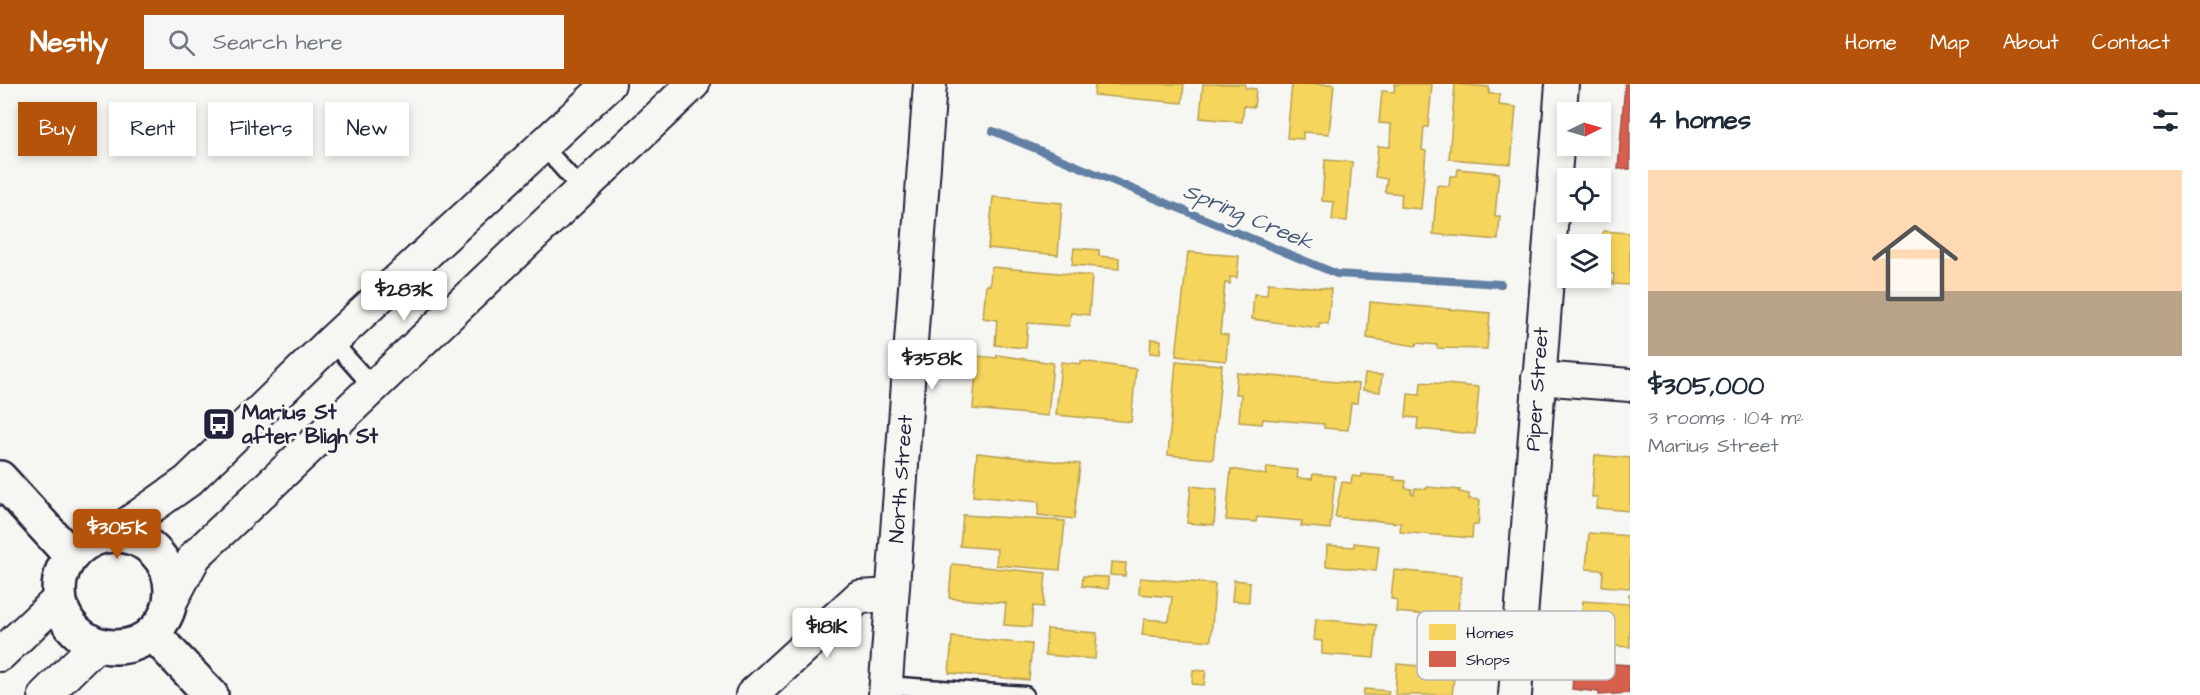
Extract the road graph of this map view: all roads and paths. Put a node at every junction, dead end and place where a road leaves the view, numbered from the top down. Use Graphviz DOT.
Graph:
graph roads {
  1 [pos="609,84"];
  2 [pos="693,84"];
  3 [pos="930,84"];
  4 [pos="1562,84"];
  5 [pos="543,146"];
  6 [pos="582,190"];
  7 [pos="332,341"];
  8 [pos="1538,378"];
  9 [pos="1630,385"];
  10 [pos="372,386"];
  11 [pos="0,478"];
  12 [pos="113,534"];
  13 [pos="70,555"];
  14 [pos="892,594"];
  15 [pos="59,599"];
  16 [pos="171,601"];
  17 [pos="1521,611"];
  18 [pos="152,633"];
  19 [pos="96,644"];
  20 [pos="0,655"];
  21 [pos="1516,680"];
  22 [pos="886,690"];
  23 [pos="45,695"];
  24 [pos="211,695"];
  25 [pos="752,695"];
  26 [pos="1025,695"];
  27 [pos="1515,695"];
  1 -- 5 [label="street"];
  2 -- 6 [label="street"];
  3 -- 14 [label="street, North Street"];
  4 -- 8 [label="street, Piper Street"];
  5 -- 6 [label="lane"];
  5 -- 7 [label="street"];
  6 -- 10 [label="street"];
  7 -- 10 [label="lane"];
  7 -- 12 [label="street"];
  8 -- 9 [label="street"];
  8 -- 17 [label="street, Piper Street"];
  10 -- 16 [label="street"];
  11 -- 13 [label="street"];
  12 -- 13 [label="street"];
  12 -- 16 [label="street"];
  13 -- 15 [label="street"];
  14 -- 22 [label="street, North Street"];
  14 -- 25 [label="street"];
  15 -- 19 [label="street"];
  15 -- 20 [label="street"];
  16 -- 18 [label="street"];
  18 -- 19 [label="street"];
  18 -- 24 [label="street"];
  19 -- 23 [label="street"];
  21 -- 27 [label="street, Piper Street"];
  22 -- 26 [label="lane"];
}
